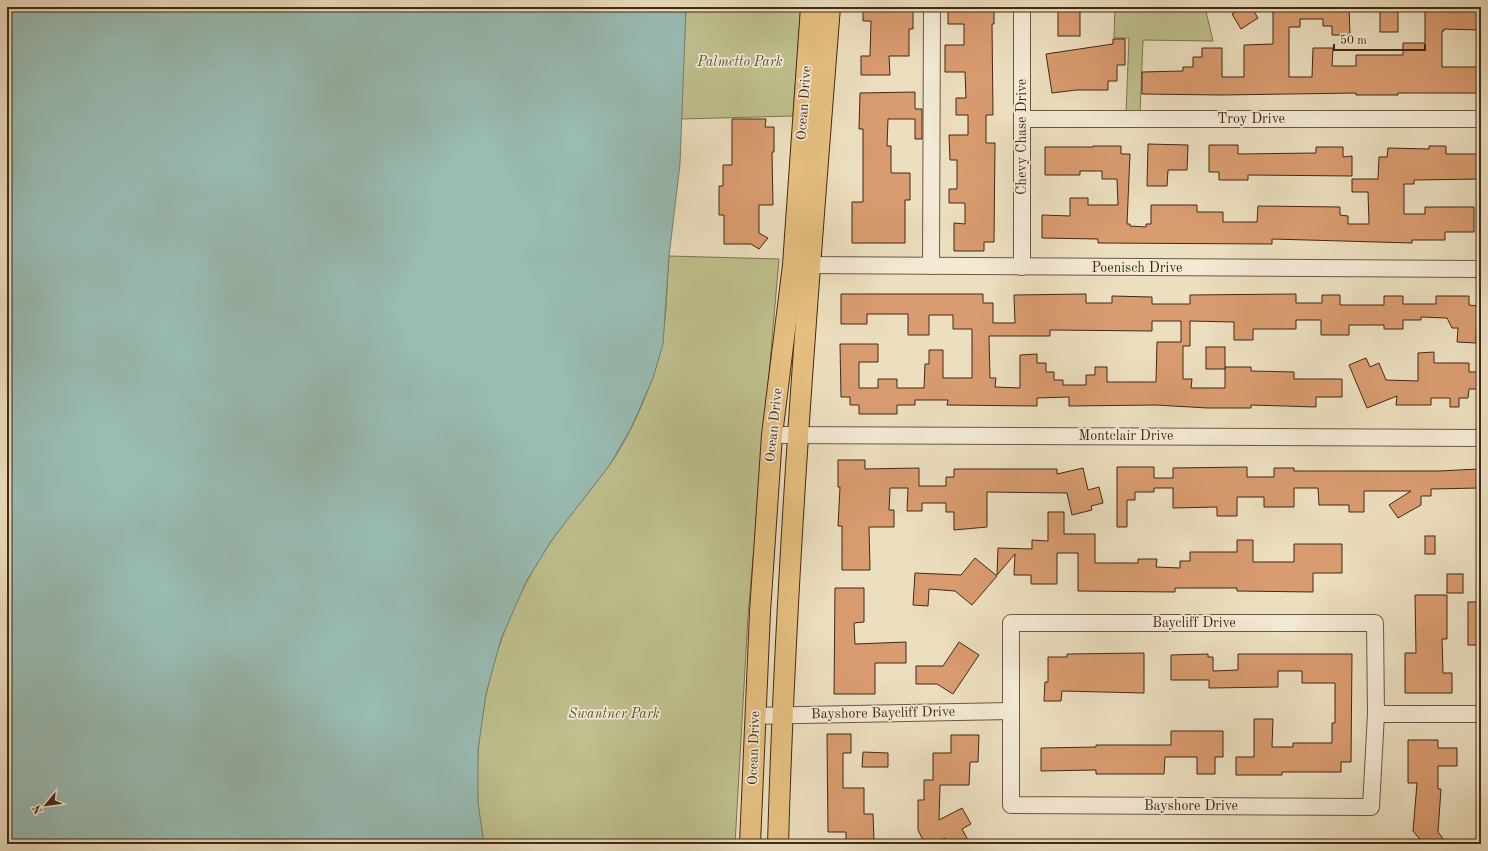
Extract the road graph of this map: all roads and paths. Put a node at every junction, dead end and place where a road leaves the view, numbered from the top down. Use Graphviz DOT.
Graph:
graph roads {
  1 [pos="811,7"];
  2 [pos="830,7"];
  3 [pos="932,7"];
  4 [pos="1022,7"];
  5 [pos="1022,119"];
  6 [pos="1481,119"];
  7 [pos="810,144"];
  8 [pos="801,265"];
  9 [pos="931,266"];
  10 [pos="1022,267"];
  11 [pos="1481,269"];
  12 [pos="772,435"];
  13 [pos="797,435"];
  14 [pos="1481,438"];
  15 [pos="764,556"];
  16 [pos="790,556"];
  17 [pos="1011,711"];
  18 [pos="1376,714"];
  19 [pos="1481,714"];
  20 [pos="782,715"];
  21 [pos="755,716"];
  22 [pos="750,844"];
  23 [pos="778,844"];
  1 -- 7 [label="main road, Ocean Drive"];
  2 -- 7 [label="main road, Ocean Drive"];
  3 -- 9 [label="street"];
  4 -- 5 [label="street, Chevy Chase Drive"];
  5 -- 6 [label="street, Troy Drive"];
  5 -- 10 [label="street, Chevy Chase Drive"];
  7 -- 8 [label="main road, Ocean Drive"];
  8 -- 9 [label="street, Poenisch Drive"];
  8 -- 12 [label="main road, Ocean Drive"];
  8 -- 13 [label="main road, Ocean Drive"];
  9 -- 10 [label="street, Poenisch Drive"];
  10 -- 11 [label="street, Poenisch Drive"];
  12 -- 13 [label="street, Montclair Drive"];
  12 -- 15 [label="main road, Ocean Drive"];
  13 -- 14 [label="street, Montclair Drive"];
  13 -- 16 [label="main road, Ocean Drive"];
  15 -- 16 [label="main road"];
  15 -- 21 [label="main road, Ocean Drive"];
  16 -- 20 [label="main road, Ocean Drive"];
  17 -- 18 [label="street, Baycliff Drive"];
  17 -- 18 [label="street, Bayshore Drive"];
  17 -- 20 [label="street, Bayshore Baycliff Drive"];
  18 -- 19 [label="street"];
  20 -- 21 [label="street, Bayshore Baycliff Drive"];
  20 -- 23 [label="main road, Ocean Drive"];
  21 -- 22 [label="main road, Ocean Drive"];
}
